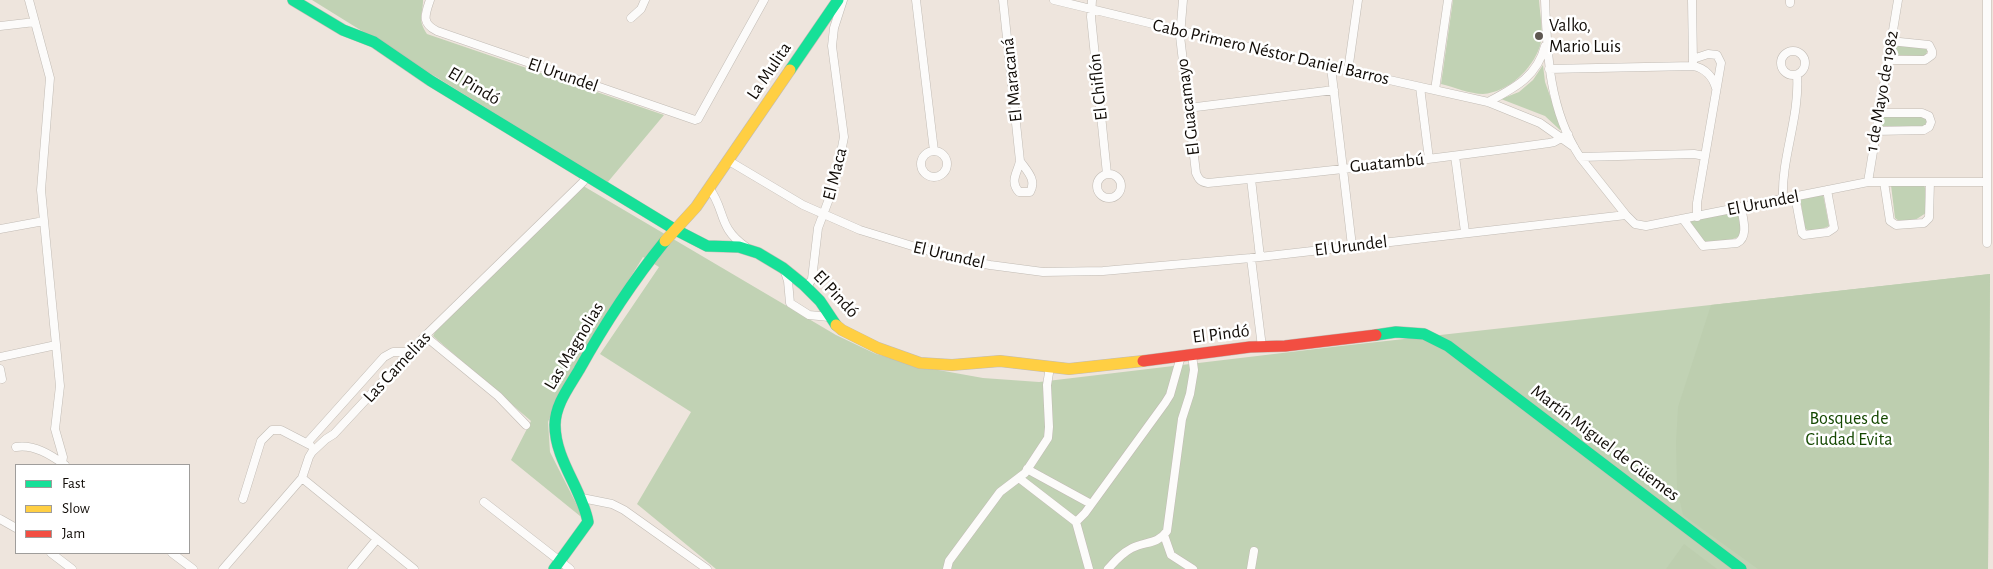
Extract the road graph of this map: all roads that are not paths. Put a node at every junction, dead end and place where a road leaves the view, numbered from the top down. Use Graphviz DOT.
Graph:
graph roads {
  1 [pos="29,0"];
  2 [pos="293,0"];
  3 [pos="430,0"];
  4 [pos="645,0"];
  5 [pos="764,0"];
  6 [pos="838,0"];
  7 [pos="843,0"];
  8 [pos="916,0"];
  9 [pos="1003,0"];
  10 [pos="1054,0"];
  11 [pos="1092,0"];
  12 [pos="1183,0"];
  13 [pos="1358,0"];
  14 [pos="1448,0"];
  15 [pos="1545,0"];
  16 [pos="1692,0"];
  17 [pos="1898,0"];
  18 [pos="1987,0"];
  19 [pos="1091,9"];
  20 [pos="632,18"];
  21 [pos="35,22"];
  22 [pos="0,26"];
  23 [pos="1180,30"];
  24 [pos="1546,40"];
  25 [pos="1890,40"];
  26 [pos="1888,60"];
  27 [pos="1693,63"];
  28 [pos="1331,67"];
  29 [pos="1549,69"];
  30 [pos="1348,71"];
  31 [pos="1797,75"];
  32 [pos="1420,87"];
  33 [pos="1716,88"];
  34 [pos="1334,90"];
  35 [pos="1435,90"];
  36 [pos="1488,102"];
  37 [pos="1188,108"];
  38 [pos="1878,113"];
  39 [pos="1875,131"];
  40 [pos="1565,136"];
  41 [pos="934,151"];
  42 [pos="1455,156"];
  43 [pos="1705,156"];
  44 [pos="1580,157"];
  45 [pos="1429,158"];
  46 [pos="729,161"];
  47 [pos="1020,161"];
  48 [pos="1343,168"];
  49 [pos="1107,174"];
  50 [pos="586,177"];
  51 [pos="1251,179"];
  52 [pos="1202,182"];
  53 [pos="1868,182"];
  54 [pos="1884,182"];
  55 [pos="1930,182"];
  56 [pos="1986,182"];
  57 [pos="709,188"];
  58 [pos="1827,190"];
  59 [pos="1795,196"];
  60 [pos="1783,199"];
  61 [pos="1741,207"];
  62 [pos="824,215"];
  63 [pos="1626,215"];
  64 [pos="1697,216"];
  65 [pos="1683,219"];
  66 [pos="44,221"];
  67 [pos="0,229"];
  68 [pos="674,229"];
  69 [pos="1465,232"];
  70 [pos="1987,243"];
  71 [pos="1352,246"];
  72 [pos="750,249"];
  73 [pos="1260,257"];
  74 [pos="1251,258"];
  75 [pos="783,268"];
  76 [pos="807,287"];
  77 [pos="830,317"];
  78 [pos="425,336"];
  79 [pos="56,345"];
  80 [pos="1448,346"];
  81 [pos="1262,347"];
  82 [pos="409,352"];
  83 [pos="1187,355"];
  84 [pos="0,357"];
  85 [pos="1050,367"];
  86 [pos="0,369"];
  87 [pos="2,379"];
  88 [pos="526,425"];
  89 [pos="307,443"];
  90 [pos="16,447"];
  91 [pos="316,448"];
  92 [pos="63,464"];
  93 [pos="1027,469"];
  94 [pos="302,478"];
  95 [pos="1019,478"];
  96 [pos="582,498"];
  97 [pos="243,499"];
  98 [pos="484,502"];
  99 [pos="1091,504"];
  100 [pos="0,519"];
  101 [pos="1076,522"];
  102 [pos="15,527"];
  103 [pos="1164,535"];
  104 [pos="377,539"];
  105 [pos="1254,551"];
  106 [pos="52,554"];
  107 [pos="173,554"];
  108 [pos="557,565"];
  109 [pos="72,569"];
  110 [pos="192,569"];
  111 [pos="223,569"];
  112 [pos="352,569"];
  113 [pos="414,569"];
  114 [pos="570,569"];
  115 [pos="707,569"];
  116 [pos="947,569"];
  117 [pos="1089,569"];
  118 [pos="1108,569"];
  119 [pos="1193,569"];
  120 [pos="1251,569"];
  121 [pos="1741,569"];
  1 -- 21 [label="street"];
  2 -- 50 [label="street, El Pindó"];
  3 -- 5 [label="street, El Urundel"];
  4 -- 20 [label="street"];
  6 -- 46 [label="street, La Mulita"];
  7 -- 62 [label="street, El Maca"];
  8 -- 41 [label="street"];
  9 -- 47 [label="street, El Maracaná"];
  10 -- 19 [label="street, Cabo Primero Néstor Daniel Barros"];
  11 -- 19 [label="street, El Chiflón"];
  12 -- 23 [label="street, El Guacamayo"];
  13 -- 30 [label="street"];
  14 -- 35 [label="street"];
  15 -- 24 [label="street"];
  16 -- 27 [label="street"];
  17 -- 25 [label="street, 1 de Mayo de 1982"];
  18 -- 56 [label="street"];
  19 -- 23 [label="street, Cabo Primero Néstor Daniel Barros"];
  19 -- 49 [label="street, El Chiflón"];
  21 -- 22 [label="street"];
  21 -- 66 [label="street"];
  23 -- 28 [label="street, Cabo Primero Néstor Daniel Barros"];
  23 -- 37 [label="street, El Guacamayo"];
  24 -- 29 [label="street"];
  24 -- 36 [label="street"];
  25 -- 26 [label="street, 1 de Mayo de 1982"];
  25 -- 26 [label="street"];
  26 -- 38 [label="street, 1 de Mayo de 1982"];
  27 -- 29 [label="street"];
  27 -- 33 [label="street"];
  27 -- 33 [label="street"];
  28 -- 30 [label="street, Cabo Primero Néstor Daniel Barros"];
  28 -- 34 [label="street"];
  29 -- 40 [label="street"];
  30 -- 32 [label="street, Cabo Primero Néstor Daniel Barros"];
  31 -- 60 [label="street"];
  32 -- 35 [label="street, Cabo Primero Néstor Daniel Barros"];
  32 -- 45 [label="street"];
  33 -- 43 [label="street"];
  34 -- 37 [label="street"];
  34 -- 48 [label="street"];
  35 -- 36 [label="street, Cabo Primero Néstor Daniel Barros"];
  36 -- 40 [label="street, Cabo Primero Néstor Daniel Barros"];
  37 -- 52 [label="street, El Guacamayo"];
  38 -- 39 [label="street, 1 de Mayo de 1982"];
  38 -- 39 [label="street"];
  39 -- 53 [label="street, 1 de Mayo de 1982"];
  40 -- 42 [label="street, Guatambú"];
  40 -- 44 [label="street"];
  42 -- 45 [label="street, Guatambú"];
  42 -- 69 [label="street"];
  43 -- 44 [label="street"];
  43 -- 64 [label="street"];
  44 -- 63 [label="street"];
  45 -- 48 [label="street, Guatambú"];
  46 -- 57 [label="street, Las Magnolias"];
  46 -- 62 [label="street, El Urundel"];
  48 -- 51 [label="street, Guatambú"];
  48 -- 71 [label="street"];
  50 -- 68 [label="street, El Pindó"];
  50 -- 78 [label="street, Las Camelias"];
  51 -- 52 [label="street, Guatambú"];
  51 -- 73 [label="street"];
  53 -- 54 [label="street, El Urundel"];
  53 -- 58 [label="street, El Urundel"];
  54 -- 55 [label="street, El Urundel"];
  54 -- 55 [label="street"];
  55 -- 56 [label="street, El Urundel"];
  56 -- 70 [label="street"];
  57 -- 68 [label="street, Las Magnolias"];
  57 -- 72 [label="street"];
  58 -- 59 [label="street, El Urundel"];
  58 -- 59 [label="street"];
  59 -- 60 [label="street, El Urundel"];
  60 -- 61 [label="street, El Urundel"];
  61 -- 64 [label="street, El Urundel"];
  61 -- 65 [label="street"];
  62 -- 74 [label="street, El Urundel"];
  62 -- 76 [label="street, El Maca"];
  63 -- 65 [label="street, El Urundel"];
  63 -- 69 [label="street, El Urundel"];
  64 -- 65 [label="street, El Urundel"];
  66 -- 67 [label="street"];
  66 -- 79 [label="street"];
  68 -- 72 [label="street, El Pindó"];
  68 -- 96 [label="street, Las Magnolias"];
  69 -- 71 [label="street, El Urundel"];
  71 -- 73 [label="street, El Urundel"];
  72 -- 75 [label="street, El Pindó"];
  73 -- 74 [label="street, El Urundel"];
  74 -- 81 [label="street"];
  75 -- 76 [label="street, El Pindó"];
  75 -- 77 [label="street"];
  76 -- 77 [label="street, El Pindó"];
  77 -- 85 [label="street, El Pindó"];
  78 -- 82 [label="street, Las Camelias"];
  78 -- 88 [label="street"];
  79 -- 84 [label="street"];
  79 -- 92 [label="street"];
  80 -- 81 [label="street, El Pindó"];
  80 -- 121 [label="street, Martín Miguel de Güemes"];
  81 -- 83 [label="street, El Pindó"];
  82 -- 89 [label="street"];
  82 -- 91 [label="street, Las Camelias"];
  83 -- 85 [label="street, El Pindó"];
  83 -- 99 [label="street"];
  83 -- 103 [label="street"];
  85 -- 93 [label="street"];
  86 -- 87 [label="street"];
  89 -- 91 [label="street"];
  89 -- 97 [label="street"];
  90 -- 92 [label="street"];
  91 -- 94 [label="street, Las Camelias"];
  93 -- 95 [label="street"];
  93 -- 99 [label="street"];
  94 -- 104 [label="street"];
  94 -- 111 [label="street, Las Camelias"];
  95 -- 101 [label="street"];
  95 -- 116 [label="street"];
  96 -- 108 [label="street, Las Magnolias"];
  96 -- 115 [label="street"];
  98 -- 108 [label="street"];
  99 -- 101 [label="street"];
  100 -- 102 [label="street"];
  101 -- 117 [label="street"];
  103 -- 118 [label="street"];
  103 -- 119 [label="street"];
  104 -- 112 [label="street"];
  104 -- 113 [label="street"];
  105 -- 120 [label="street"];
  106 -- 109 [label="street"];
  107 -- 110 [label="street"];
  108 -- 114 [label="street"];
}
